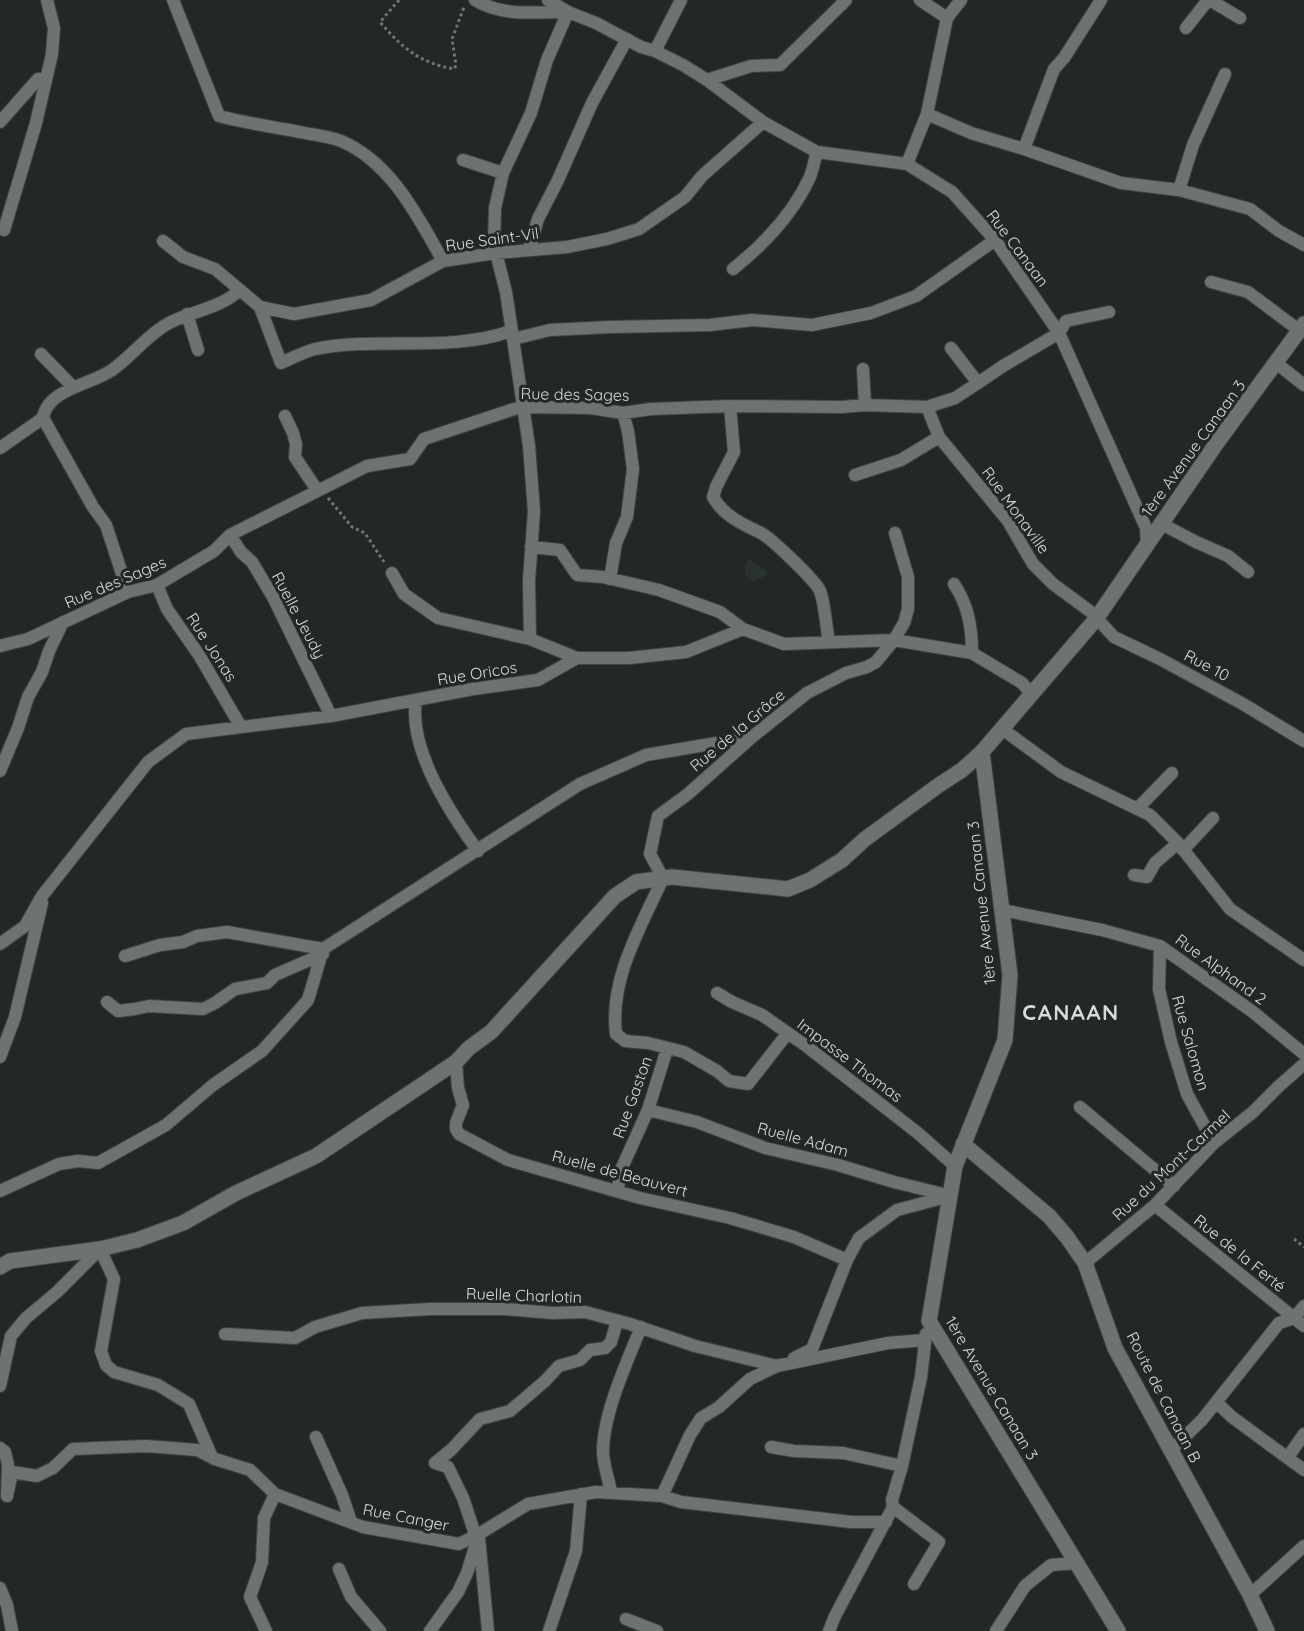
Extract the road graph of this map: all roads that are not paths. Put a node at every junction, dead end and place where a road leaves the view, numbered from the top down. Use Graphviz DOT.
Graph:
graph roads {
  1 [pos="47,0"];
  2 [pos="173,0"];
  3 [pos="475,0"];
  4 [pos="548,0"];
  5 [pos="681,0"];
  6 [pos="846,0"];
  7 [pos="920,0"];
  8 [pos="961,0"];
  9 [pos="1101,0"];
  10 [pos="1209,0"];
  11 [pos="568,12"];
  12 [pos="947,18"];
  13 [pos="1240,18"];
  14 [pos="1186,28"];
  15 [pos="627,39"];
  16 [pos="656,51"];
  17 [pos="1225,74"];
  18 [pos="45,80"];
  19 [pos="707,80"];
  20 [pos="927,114"];
  21 [pos="0,122"];
  22 [pos="763,122"];
  23 [pos="1024,149"];
  24 [pos="817,152"];
  25 [pos="463,160"];
  26 [pos="907,164"];
  27 [pos="503,172"];
  28 [pos="1179,190"];
  29 [pos="4,230"];
  30 [pos="995,240"];
  31 [pos="162,241"];
  32 [pos="1304,245"];
  33 [pos="529,250"];
  34 [pos="495,253"];
  35 [pos="443,261"];
  36 [pos="733,269"];
  37 [pos="1211,282"];
  38 [pos="240,290"];
  39 [pos="260,307"];
  40 [pos="1109,312"];
  41 [pos="187,314"];
  42 [pos="1302,327"];
  43 [pos="1059,333"];
  44 [pos="512,335"];
  45 [pos="951,348"];
  46 [pos="198,350"];
  47 [pos="41,354"];
  48 [pos="1276,363"];
  49 [pos="863,369"];
  50 [pos="978,383"];
  51 [pos="1304,385"];
  52 [pos="73,387"];
  53 [pos="865,405"];
  54 [pos="730,406"];
  55 [pos="523,407"];
  56 [pos="927,407"];
  57 [pos="623,413"];
  58 [pos="285,416"];
  59 [pos="43,418"];
  60 [pos="939,437"];
  61 [pos="0,448"];
  62 [pos="855,475"];
  63 [pos="319,490"];
  64 [pos="1160,523"];
  65 [pos="895,533"];
  66 [pos="230,535"];
  67 [pos="1147,544"];
  68 [pos="531,547"];
  69 [pos="1248,572"];
  70 [pos="392,573"];
  71 [pos="610,579"];
  72 [pos="954,584"];
  73 [pos="157,585"];
  74 [pos="128,592"];
  75 [pos="1096,619"];
  76 [pos="63,622"];
  77 [pos="743,628"];
  78 [pos="530,639"];
  79 [pos="894,640"];
  80 [pos="829,642"];
  81 [pos="0,645"];
  82 [pos="972,652"];
  83 [pos="577,657"];
  84 [pos="1032,693"];
  85 [pos="416,700"];
  86 [pos="331,716"];
  87 [pos="242,726"];
  88 [pos="1001,728"];
  89 [pos="752,737"];
  90 [pos="1304,741"];
  91 [pos="981,752"];
  92 [pos="0,771"];
  93 [pos="1172,773"];
  94 [pos="1137,809"];
  95 [pos="1213,818"];
  96 [pos="1180,846"];
  97 [pos="478,850"];
  98 [pos="1134,875"];
  99 [pos="663,878"];
  100 [pos="42,896"];
  101 [pos="1002,910"];
  102 [pos="0,944"];
  103 [pos="1160,946"];
  104 [pos="323,951"];
  105 [pos="125,956"];
  106 [pos="1304,960"];
  107 [pos="717,993"];
  108 [pos="107,1002"];
  109 [pos="787,1034"];
  110 [pos="667,1049"];
  111 [pos="1304,1054"];
  112 [pos="0,1057"];
  113 [pos="456,1062"];
  114 [pos="1302,1069"];
  115 [pos="1080,1107"];
  116 [pos="648,1110"];
  117 [pos="1214,1143"];
  118 [pos="963,1144"];
  119 [pos="955,1166"];
  120 [pos="1174,1186"];
  121 [pos="0,1191"];
  122 [pos="618,1191"];
  123 [pos="950,1196"];
  124 [pos="1155,1205"];
  125 [pos="100,1249"];
  126 [pos="847,1260"];
  127 [pos="1085,1263"];
  128 [pos="0,1267"];
  129 [pos="1304,1306"];
  130 [pos="617,1321"];
  131 [pos="929,1321"];
  132 [pos="1299,1322"];
  133 [pos="641,1327"];
  134 [pos="225,1334"];
  135 [pos="925,1340"];
  136 [pos="777,1366"];
  137 [pos="0,1386"];
  138 [pos="1216,1402"];
  139 [pos="1304,1434"];
  140 [pos="316,1437"];
  141 [pos="771,1447"];
  142 [pos="0,1448"];
  143 [pos="1170,1451"];
  144 [pos="1288,1456"];
  145 [pos="215,1459"];
  146 [pos="902,1466"];
  147 [pos="1304,1470"];
  148 [pos="611,1492"];
  149 [pos="275,1494"];
  150 [pos="581,1494"];
  151 [pos="662,1496"];
  152 [pos="893,1508"];
  153 [pos="351,1522"];
  154 [pos="886,1522"];
  155 [pos="478,1534"];
  156 [pos="1304,1546"];
  157 [pos="1077,1563"];
  158 [pos="339,1569"];
  159 [pos="914,1584"];
  160 [pos="0,1588"];
  161 [pos="1250,1595"];
  162 [pos="626,1619"];
  163 [pos="12,1631"];
  164 [pos="266,1631"];
  165 [pos="380,1631"];
  166 [pos="430,1631"];
  167 [pos="488,1631"];
  168 [pos="549,1631"];
  169 [pos="657,1631"];
  170 [pos="829,1631"];
  171 [pos="996,1631"];
  172 [pos="1118,1631"];
  173 [pos="1267,1631"];
  1 -- 18 [label="street"];
  2 -- 35 [label="street"];
  3 -- 11 [label="street"];
  4 -- 11 [label="street, Rue Canaan"];
  5 -- 16 [label="street"];
  6 -- 19 [label="street"];
  7 -- 12 [label="street"];
  8 -- 12 [label="street"];
  9 -- 23 [label="street"];
  10 -- 13 [label="street"];
  10 -- 14 [label="street"];
  11 -- 15 [label="street, Rue Canaan"];
  11 -- 27 [label="street"];
  12 -- 20 [label="street"];
  15 -- 16 [label="street, Rue Canaan"];
  15 -- 33 [label="street"];
  16 -- 19 [label="street, Rue Canaan"];
  17 -- 28 [label="street"];
  18 -- 21 [label="street"];
  18 -- 29 [label="street"];
  19 -- 22 [label="street, Rue Canaan"];
  20 -- 23 [label="street"];
  20 -- 26 [label="street"];
  22 -- 24 [label="street, Rue Canaan"];
  22 -- 33 [label="street, Rue Saint-Vil"];
  23 -- 28 [label="street"];
  24 -- 26 [label="street, Rue Canaan"];
  24 -- 36 [label="street"];
  25 -- 27 [label="street"];
  26 -- 30 [label="street, Rue Canaan"];
  27 -- 34 [label="street"];
  28 -- 32 [label="street"];
  30 -- 43 [label="street, Rue Canaan"];
  30 -- 44 [label="street"];
  31 -- 38 [label="street, Rue Saint-Vil"];
  33 -- 34 [label="street, Rue Saint-Vil"];
  34 -- 35 [label="street, Rue Saint-Vil"];
  34 -- 44 [label="street"];
  35 -- 39 [label="street, Rue Saint-Vil"];
  37 -- 42 [label="street"];
  38 -- 39 [label="street, Rue Saint-Vil"];
  38 -- 41 [label="street"];
  39 -- 44 [label="street"];
  40 -- 43 [label="street, Rue des Sages"];
  41 -- 46 [label="street"];
  41 -- 52 [label="street"];
  42 -- 48 [label="street, 1ère Avenue Canaan 3"];
  43 -- 50 [label="street, Rue des Sages"];
  43 -- 67 [label="street, Rue Canaan"];
  44 -- 55 [label="street"];
  45 -- 50 [label="street"];
  47 -- 52 [label="street"];
  48 -- 51 [label="street"];
  48 -- 64 [label="street, 1ère Avenue Canaan 3"];
  49 -- 53 [label="street"];
  50 -- 56 [label="street, Rue des Sages"];
  52 -- 59 [label="street"];
  53 -- 54 [label="street, Rue des Sages"];
  53 -- 56 [label="street, Rue des Sages"];
  54 -- 57 [label="street, Rue des Sages"];
  54 -- 80 [label="street"];
  55 -- 57 [label="street, Rue des Sages"];
  55 -- 63 [label="street, Rue des Sages"];
  55 -- 68 [label="street"];
  56 -- 60 [label="street, Rue Monaville"];
  57 -- 71 [label="street"];
  58 -- 63 [label="street"];
  59 -- 61 [label="street"];
  59 -- 74 [label="street"];
  60 -- 62 [label="street"];
  60 -- 75 [label="street, Rue Monaville"];
  63 -- 66 [label="street, Rue des Sages"];
  64 -- 67 [label="street, 1ère Avenue Canaan 3"];
  64 -- 69 [label="street"];
  65 -- 79 [label="street, Rue de la Grâce"];
  66 -- 73 [label="street, Rue des Sages"];
  66 -- 86 [label="street, Ruelle Jeudy"];
  67 -- 75 [label="street, 1ère Avenue Canaan 3"];
  68 -- 71 [label="street"];
  68 -- 78 [label="street"];
  70 -- 78 [label="street"];
  71 -- 77 [label="street"];
  72 -- 82 [label="street"];
  73 -- 74 [label="street, Rue des Sages"];
  73 -- 87 [label="street, Rue Jonas"];
  74 -- 76 [label="street, Rue des Sages"];
  75 -- 84 [label="street, 1ère Avenue Canaan 3"];
  75 -- 90 [label="street, Rue 10"];
  76 -- 81 [label="street, Rue des Sages"];
  76 -- 92 [label="street"];
  77 -- 80 [label="street"];
  77 -- 83 [label="street"];
  78 -- 83 [label="street"];
  79 -- 80 [label="street"];
  79 -- 82 [label="street"];
  79 -- 89 [label="street, Rue de la Grâce"];
  82 -- 84 [label="street"];
  83 -- 85 [label="street, Rue Oricos"];
  84 -- 88 [label="street, 1ère Avenue Canaan 3"];
  85 -- 86 [label="street, Rue Oricos"];
  85 -- 97 [label="street"];
  86 -- 87 [label="street, Rue Oricos"];
  87 -- 100 [label="street, Rue Oricos"];
  88 -- 91 [label="street, 1ère Avenue Canaan 3"];
  88 -- 94 [label="street"];
  89 -- 97 [label="street"];
  89 -- 99 [label="street, Rue de la Grâce"];
  91 -- 99 [label="street"];
  91 -- 101 [label="street, 1ère Avenue Canaan 3"];
  93 -- 94 [label="street"];
  94 -- 96 [label="street"];
  95 -- 96 [label="street"];
  96 -- 98 [label="street"];
  96 -- 106 [label="street"];
  97 -- 104 [label="street"];
  99 -- 110 [label="street"];
  99 -- 113 [label="street"];
  100 -- 102 [label="street, Rue Oricos"];
  100 -- 112 [label="street"];
  101 -- 103 [label="street, Rue Alphand 2"];
  101 -- 118 [label="street, 1ère Avenue Canaan 3"];
  103 -- 111 [label="street, Rue Alphand 2"];
  103 -- 117 [label="street, Rue Salomon"];
  104 -- 105 [label="street"];
  104 -- 108 [label="street"];
  104 -- 121 [label="street"];
  107 -- 109 [label="street, Impasse Thomas"];
  109 -- 110 [label="street"];
  109 -- 119 [label="street, Impasse Thomas"];
  110 -- 116 [label="street, Rue Gaston"];
  113 -- 122 [label="street, Ruelle de Beauvert"];
  113 -- 125 [label="street"];
  114 -- 117 [label="street, Rue du Mont-Carmel"];
  115 -- 120 [label="street"];
  116 -- 122 [label="street, Rue Gaston"];
  116 -- 123 [label="street, Ruelle Adam"];
  117 -- 120 [label="street, Rue du Mont-Carmel"];
  118 -- 119 [label="street, 1ère Avenue Canaan 3"];
  118 -- 127 [label="street, Route de Canaan B"];
  119 -- 123 [label="street, 1ère Avenue Canaan 3"];
  120 -- 124 [label="street, Rue du Mont-Carmel"];
  122 -- 126 [label="street, Ruelle de Beauvert"];
  123 -- 126 [label="street"];
  123 -- 131 [label="street, 1ère Avenue Canaan 3"];
  124 -- 127 [label="street, Rue du Mont-Carmel"];
  124 -- 132 [label="street, Rue de la Ferté"];
  125 -- 128 [label="street"];
  125 -- 137 [label="street"];
  125 -- 145 [label="street"];
  126 -- 136 [label="street"];
  127 -- 143 [label="street, Route de Canaan B"];
  129 -- 132 [label="street"];
  130 -- 133 [label="street, Ruelle Charlotin"];
  130 -- 134 [label="street, Ruelle Charlotin"];
  130 -- 155 [label="street"];
  131 -- 135 [label="street"];
  131 -- 157 [label="street, 1ère Avenue Canaan 3"];
  132 -- 138 [label="street"];
  133 -- 136 [label="street, Ruelle Charlotin"];
  133 -- 148 [label="street"];
  135 -- 136 [label="street, Ruelle Charlotin"];
  135 -- 146 [label="street"];
  136 -- 151 [label="street"];
  138 -- 143 [label="street"];
  138 -- 144 [label="street"];
  139 -- 144 [label="street"];
  140 -- 153 [label="street"];
  141 -- 146 [label="street"];
  142 -- 145 [label="street, Rue Canger"];
  143 -- 161 [label="street, Route de Canaan B"];
  144 -- 147 [label="street"];
  145 -- 149 [label="street, Rue Canger"];
  146 -- 152 [label="street"];
  148 -- 150 [label="street, Rue Canger"];
  148 -- 151 [label="street, Rue Canger"];
  149 -- 153 [label="street, Rue Canger"];
  149 -- 164 [label="street"];
  150 -- 155 [label="street, Rue Canger"];
  150 -- 168 [label="street"];
  151 -- 154 [label="street, Rue Canger"];
  152 -- 154 [label="street"];
  152 -- 159 [label="street"];
  153 -- 155 [label="street, Rue Canger"];
  154 -- 170 [label="street"];
  155 -- 166 [label="street"];
  155 -- 167 [label="street"];
  156 -- 161 [label="street"];
  157 -- 171 [label="street"];
  157 -- 172 [label="street, 1ère Avenue Canaan 3"];
  158 -- 165 [label="street"];
  160 -- 163 [label="street"];
  161 -- 173 [label="street, Route de Canaan B"];
  162 -- 169 [label="street"];
}
